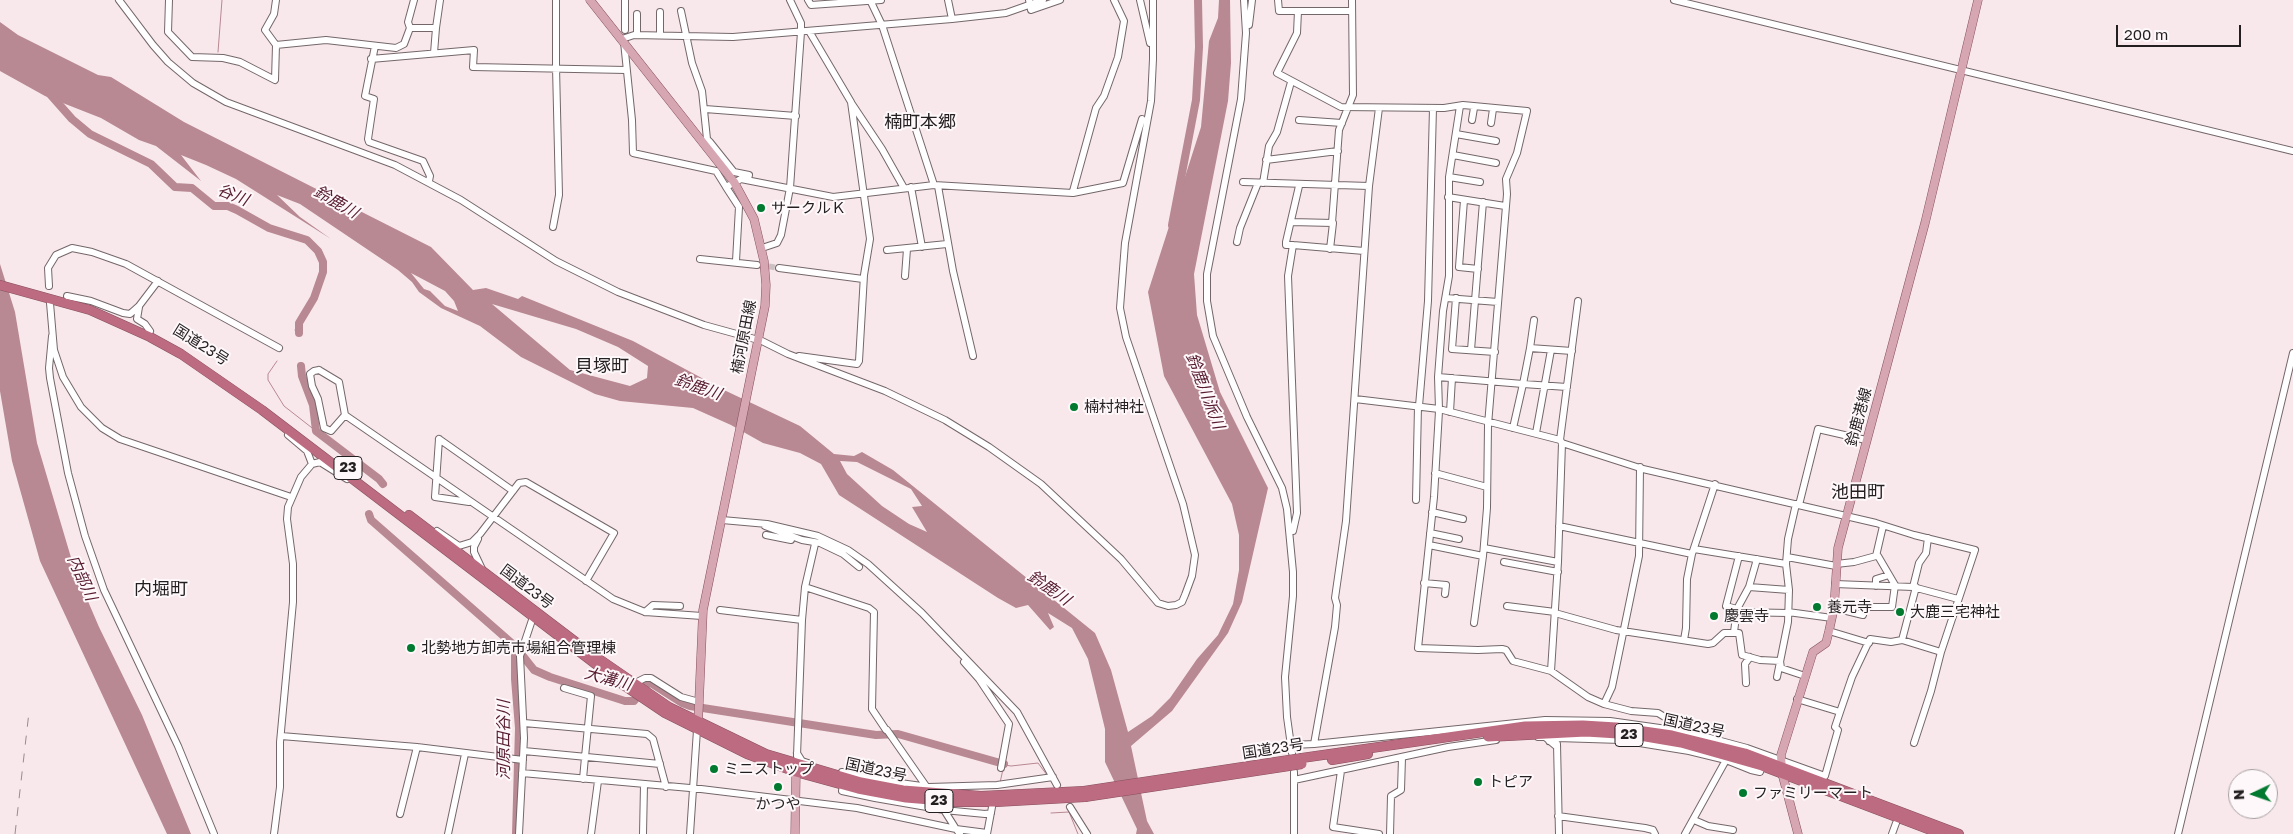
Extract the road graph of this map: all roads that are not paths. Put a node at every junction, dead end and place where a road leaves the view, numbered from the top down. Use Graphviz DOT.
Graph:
graph roads {
  1 [pos="119,0"];
  2 [pos="169,0"];
  3 [pos="276,0"];
  4 [pos="414,0"];
  5 [pos="440,0"];
  6 [pos="556,0"];
  7 [pos="590,0"];
  8 [pos="625,0"];
  9 [pos="790,0"];
  10 [pos="808,0"];
  11 [pos="870,0"];
  12 [pos="881,0"];
  13 [pos="948,0"];
  14 [pos="1043,0"];
  15 [pos="1060,0"];
  16 [pos="1114,0"];
  17 [pos="1140,0"];
  18 [pos="1153,0"];
  19 [pos="1244,0"];
  20 [pos="1252,0"];
  21 [pos="1278,0"];
  22 [pos="1352,0"];
  23 [pos="1674,0"];
  24 [pos="1978,0"];
  25 [pos="838,2"];
  26 [pos="1030,2"];
  27 [pos="681,10"];
  28 [pos="1298,11"];
  29 [pos="1352,11"];
  30 [pos="660,12"];
  31 [pos="638,14"];
  32 [pos="952,19"];
  33 [pos="882,25"];
  34 [pos="410,28"];
  35 [pos="436,28"];
  36 [pos="625,30"];
  37 [pos="805,31"];
  38 [pos="1246,33"];
  39 [pos="638,35"];
  40 [pos="660,35"];
  41 [pos="687,36"];
  42 [pos="622,41"];
  43 [pos="276,45"];
  44 [pos="374,46"];
  45 [pos="396,48"];
  46 [pos="434,53"];
  47 [pos="396,57"];
  48 [pos="371,59"];
  49 [pos="1153,60"];
  50 [pos="556,67"];
  51 [pos="626,70"];
  52 [pos="1961,70"];
  53 [pos="1291,82"];
  54 [pos="851,102"];
  55 [pos="1460,106"];
  56 [pos="1348,108"];
  57 [pos="1380,108"];
  58 [pos="1433,108"];
  59 [pos="1474,108"];
  60 [pos="705,109"];
  61 [pos="1493,109"];
  62 [pos="796,116"];
  63 [pos="1142,119"];
  64 [pos="1299,120"];
  65 [pos="1472,120"];
  66 [pos="1342,123"];
  67 [pos="1491,123"];
  68 [pos="1456,134"];
  69 [pos="1496,141"];
  70 [pos="708,144"];
  71 [pos="1338,151"];
  72 [pos="2293,151"];
  73 [pos="1453,155"];
  74 [pos="1266,160"];
  75 [pos="1496,163"];
  76 [pos="1450,177"];
  77 [pos="748,179"];
  78 [pos="429,181"];
  79 [pos="734,182"];
  80 [pos="1243,182"];
  81 [pos="1480,182"];
  82 [pos="1260,183"];
  83 [pos="936,185"];
  84 [pos="1336,185"];
  85 [pos="1300,186"];
  86 [pos="1369,186"];
  87 [pos="726,187"];
  88 [pos="790,188"];
  89 [pos="907,188"];
  90 [pos="1073,191"];
  91 [pos="863,194"];
  92 [pos="1448,197"];
  93 [pos="1464,200"];
  94 [pos="1483,202"];
  95 [pos="1506,206"];
  96 [pos="1291,222"];
  97 [pos="1332,224"];
  98 [pos="553,227"];
  99 [pos="1237,242"];
  100 [pos="947,244"];
  101 [pos="1293,245"];
  102 [pos="922,247"];
  103 [pos="762,248"];
  104 [pos="907,249"];
  105 [pos="1330,249"];
  106 [pos="887,250"];
  107 [pos="1364,251"];
  108 [pos="700,258"];
  109 [pos="736,261"];
  110 [pos="757,265"];
  111 [pos="779,268"];
  112 [pos="1478,269"];
  113 [pos="905,276"];
  114 [pos="0,279"];
  115 [pos="863,279"];
  116 [pos="158,281"];
  117 [pos="0,285"];
  118 [pos="49,286"];
  119 [pos="35,290"];
  120 [pos="67,296"];
  121 [pos="1446,298"];
  122 [pos="1456,298"];
  123 [pos="1475,300"];
  124 [pos="1578,300"];
  125 [pos="1498,302"];
  126 [pos="50,303"];
  127 [pos="139,306"];
  128 [pos="1534,320"];
  129 [pos="150,330"];
  130 [pos="52,336"];
  131 [pos="757,344"];
  132 [pos="279,348"];
  133 [pos="1530,348"];
  134 [pos="1471,350"];
  135 [pos="1551,350"];
  136 [pos="1572,351"];
  137 [pos="1494,352"];
  138 [pos="2293,353"];
  139 [pos="788,354"];
  140 [pos="973,356"];
  141 [pos="1438,377"];
  142 [pos="1452,378"];
  143 [pos="1492,381"];
  144 [pos="1523,384"];
  145 [pos="1544,385"];
  146 [pos="1568,387"];
  147 [pos="1355,399"];
  148 [pos="1419,406"];
  149 [pos="262,410"];
  150 [pos="1439,410"];
  151 [pos="1450,412"];
  152 [pos="345,415"];
  153 [pos="1488,422"];
  154 [pos="1513,428"];
  155 [pos="1536,434"];
  156 [pos="1866,440"];
  157 [pos="1562,442"];
  158 [pos="312,464"];
  159 [pos="1640,467"];
  160 [pos="1435,473"];
  161 [pos="436,478"];
  162 [pos="1716,484"];
  163 [pos="1487,487"];
  164 [pos="365,488"];
  165 [pos="513,491"];
  166 [pos="290,497"];
  167 [pos="1416,500"];
  168 [pos="470,502"];
  169 [pos="1797,504"];
  170 [pos="406,512"];
  171 [pos="1432,512"];
  172 [pos="1846,516"];
  173 [pos="494,517"];
  174 [pos="722,517"];
  175 [pos="1463,519"];
  176 [pos="754,522"];
  177 [pos="1559,526"];
  178 [pos="1883,526"];
  179 [pos="1430,533"];
  180 [pos="480,534"];
  181 [pos="766,535"];
  182 [pos="1928,538"];
  183 [pos="1459,539"];
  184 [pos="802,540"];
  185 [pos="1291,541"];
  186 [pos="816,544"];
  187 [pos="1641,544"];
  188 [pos="1429,545"];
  189 [pos="1484,548"];
  190 [pos="848,550"];
  191 [pos="1693,552"];
  192 [pos="1483,556"];
  193 [pos="1739,556"];
  194 [pos="1876,556"];
  195 [pos="1757,559"];
  196 [pos="1786,560"];
  197 [pos="1504,562"];
  198 [pos="1558,562"];
  199 [pos="1836,565"];
  200 [pos="482,570"];
  201 [pos="1558,572"];
  202 [pos="1889,575"];
  203 [pos="586,580"];
  204 [pos="1424,583"];
  205 [pos="1835,584"];
  206 [pos="1895,585"];
  207 [pos="1876,586"];
  208 [pos="805,587"];
  209 [pos="1750,587"];
  210 [pos="1915,587"];
  211 [pos="1789,590"];
  212 [pos="1445,594"];
  213 [pos="1958,599"];
  214 [pos="680,606"];
  215 [pos="1508,606"];
  216 [pos="1834,608"];
  217 [pos="720,610"];
  218 [pos="1737,610"];
  219 [pos="645,612"];
  220 [pos="1555,613"];
  221 [pos="1788,613"];
  222 [pos="702,616"];
  223 [pos="532,617"];
  224 [pos="1832,618"];
  225 [pos="802,620"];
  226 [pos="1474,623"];
  227 [pos="1624,630"];
  228 [pos="1830,631"];
  229 [pos="1734,632"];
  230 [pos="1684,640"];
  231 [pos="1902,640"];
  232 [pos="1868,643"];
  233 [pos="954,647"];
  234 [pos="1941,652"];
  235 [pos="1750,657"];
  236 [pos="1778,661"];
  237 [pos="1551,671"];
  238 [pos="1777,676"];
  239 [pos="1805,676"];
  240 [pos="1746,683"];
  241 [pos="564,688"];
  242 [pos="640,691"];
  243 [pos="1797,699"];
  244 [pos="699,702"];
  245 [pos="1604,704"];
  246 [pos="1840,712"];
  247 [pos="698,722"];
  248 [pos="524,723"];
  249 [pos="588,728"];
  250 [pos="1559,733"];
  251 [pos="1690,733"];
  252 [pos="1592,735"];
  253 [pos="280,736"];
  254 [pos="1549,741"];
  255 [pos="1914,743"];
  256 [pos="1314,744"];
  257 [pos="417,747"];
  258 [pos="1557,747"];
  259 [pos="524,751"];
  260 [pos="464,754"];
  261 [pos="797,754"];
  262 [pos="585,757"];
  263 [pos="1402,758"];
  264 [pos="520,760"];
  265 [pos="1726,760"];
  266 [pos="660,764"];
  267 [pos="1002,765"];
  268 [pos="1762,766"];
  269 [pos="1781,766"];
  270 [pos="796,768"];
  271 [pos="1342,771"];
  272 [pos="1294,772"];
  273 [pos="522,773"];
  274 [pos="1050,778"];
  275 [pos="583,779"];
  276 [pos="1294,780"];
  277 [pos="598,781"];
  278 [pos="644,785"];
  279 [pos="843,785"];
  280 [pos="998,785"];
  281 [pos="1057,785"];
  282 [pos="926,786"];
  283 [pos="666,787"];
  284 [pos="693,789"];
  285 [pos="994,793"];
  286 [pos="1085,794"];
  287 [pos="796,800"];
  288 [pos="1070,807"];
  289 [pos="944,810"];
  290 [pos="400,814"];
  291 [pos="1558,816"];
  292 [pos="1694,820"];
  293 [pos="1896,823"];
  294 [pos="1733,830"];
  295 [pos="1636,831"];
  296 [pos="958,832"];
  297 [pos="214,834"];
  298 [pos="274,834"];
  299 [pos="448,834"];
  300 [pos="519,834"];
  301 [pos="591,834"];
  302 [pos="643,834"];
  303 [pos="690,834"];
  304 [pos="795,834"];
  305 [pos="987,834"];
  306 [pos="1087,834"];
  307 [pos="1294,834"];
  308 [pos="1380,834"];
  309 [pos="1390,834"];
  310 [pos="1559,834"];
  311 [pos="1655,834"];
  312 [pos="1685,834"];
  313 [pos="1798,834"];
  314 [pos="1892,834"];
  315 [pos="1941,834"];
  316 [pos="1959,834"];
  317 [pos="2178,834"];
  1 -- 78 [label="street"];
  2 -- 43 [label="street"];
  3 -- 43 [label="street"];
  4 -- 34 [label="street"];
  5 -- 35 [label="street"];
  6 -- 50 [label="street"];
  7 -- 42 [label="main road, 楠河原田線"];
  8 -- 36 [label="street"];
  9 -- 37 [label="street"];
  10 -- 25 [label="street"];
  11 -- 12 [label="street"];
  11 -- 25 [label="street"];
  11 -- 33 [label="street"];
  13 -- 32 [label="street"];
  14 -- 26 [label="street"];
  15 -- 26 [label="street"];
  16 -- 90 [label="street"];
  17 -- 49 [label="street"];
  18 -- 49 [label="street"];
  19 -- 38 [label="street"];
  20 -- 38 [label="street"];
  21 -- 28 [label="street"];
  22 -- 29 [label="street"];
  23 -- 52 [label="street"];
  24 -- 52 [label="main road, 鈴鹿港線"];
  26 -- 32 [label="street"];
  27 -- 41 [label="street"];
  28 -- 29 [label="street"];
  28 -- 53 [label="street"];
  29 -- 56 [label="street"];
  30 -- 40 [label="street"];
  31 -- 39 [label="street"];
  32 -- 33 [label="street"];
  33 -- 37 [label="street"];
  33 -- 83 [label="street"];
  34 -- 35 [label="street"];
  34 -- 45 [label="street"];
  35 -- 46 [label="street"];
  37 -- 41 [label="street"];
  37 -- 54 [label="street"];
  37 -- 62 [label="street"];
  38 -- 185 [label="street"];
  39 -- 40 [label="street"];
  39 -- 42 [label="street"];
  40 -- 41 [label="street"];
  41 -- 60 [label="street"];
  42 -- 51 [label="street"];
  42 -- 70 [label="main road, 楠河原田線"];
  43 -- 44 [label="street"];
  44 -- 45 [label="street"];
  44 -- 48 [label="street"];
  45 -- 47 [label="street"];
  46 -- 47 [label="street"];
  46 -- 50 [label="street"];
  47 -- 48 [label="street"];
  48 -- 78 [label="street"];
  49 -- 139 [label="street"];
  50 -- 51 [label="street"];
  50 -- 98 [label="street"];
  51 -- 87 [label="street"];
  52 -- 72 [label="street"];
  52 -- 156 [label="main road, 鈴鹿港線"];
  53 -- 56 [label="street"];
  53 -- 74 [label="street"];
  54 -- 89 [label="street"];
  54 -- 91 [label="street"];
  55 -- 58 [label="street"];
  55 -- 59 [label="street"];
  55 -- 68 [label="street"];
  56 -- 57 [label="street"];
  56 -- 66 [label="street"];
  57 -- 58 [label="street"];
  57 -- 86 [label="street"];
  58 -- 148 [label="street"];
  59 -- 61 [label="street"];
  59 -- 65 [label="street"];
  60 -- 62 [label="street"];
  60 -- 70 [label="street"];
  61 -- 67 [label="street"];
  61 -- 95 [label="street"];
  62 -- 88 [label="street"];
  63 -- 90 [label="street"];
  64 -- 66 [label="street"];
  66 -- 71 [label="street"];
  68 -- 69 [label="street"];
  68 -- 73 [label="street"];
  70 -- 77 [label="street"];
  70 -- 79 [label="main road, 楠河原田線"];
  71 -- 74 [label="street"];
  71 -- 84 [label="street"];
  73 -- 75 [label="street"];
  73 -- 76 [label="street"];
  74 -- 82 [label="street"];
  76 -- 81 [label="street"];
  76 -- 92 [label="street"];
  77 -- 79 [label="street"];
  77 -- 88 [label="street"];
  78 -- 131 [label="street"];
  79 -- 87 [label="street"];
  79 -- 103 [label="main road, 楠河原田線"];
  80 -- 82 [label="street"];
  82 -- 85 [label="street"];
  82 -- 99 [label="street"];
  83 -- 89 [label="street"];
  83 -- 90 [label="street"];
  83 -- 100 [label="street"];
  84 -- 85 [label="street"];
  84 -- 86 [label="street"];
  84 -- 97 [label="street"];
  85 -- 96 [label="street"];
  86 -- 107 [label="street"];
  87 -- 109 [label="street"];
  88 -- 91 [label="street"];
  88 -- 103 [label="street"];
  89 -- 91 [label="street"];
  89 -- 102 [label="street"];
  91 -- 115 [label="street"];
  92 -- 93 [label="street"];
  92 -- 121 [label="street"];
  93 -- 94 [label="street"];
  93 -- 112 [label="street"];
  94 -- 95 [label="street"];
  94 -- 112 [label="street"];
  95 -- 125 [label="street"];
  96 -- 97 [label="street"];
  96 -- 101 [label="street"];
  97 -- 105 [label="street"];
  100 -- 102 [label="street"];
  100 -- 140 [label="street"];
  101 -- 105 [label="street"];
  101 -- 185 [label="street"];
  102 -- 104 [label="street"];
  103 -- 131 [label="main road, 楠河原田線"];
  104 -- 106 [label="street"];
  104 -- 113 [label="street"];
  105 -- 107 [label="street"];
  107 -- 147 [label="street"];
  108 -- 109 [label="street"];
  109 -- 110 [label="street"];
  111 -- 115 [label="street"];
  112 -- 123 [label="street"];
  114 -- 119 [label="highway, 国道23号 / 23"];
  115 -- 139 [label="street"];
  116 -- 118 [label="street"];
  116 -- 127 [label="street"];
  116 -- 132 [label="street"];
  117 -- 119 [label="highway, 国道23号 / 23"];
  119 -- 120 [label="highway, 国道23号 / 23"];
  119 -- 149 [label="highway, 国道23号 / 23"];
  120 -- 127 [label="street"];
  120 -- 129 [label="highway, 国道23号 / 23"];
  121 -- 122 [label="street"];
  121 -- 141 [label="street"];
  122 -- 123 [label="street"];
  122 -- 134 [label="street"];
  123 -- 125 [label="street"];
  123 -- 134 [label="street"];
  124 -- 136 [label="street"];
  125 -- 137 [label="street"];
  126 -- 130 [label="street"];
  127 -- 129 [label="street"];
  128 -- 133 [label="street"];
  129 -- 170 [label="highway, 国道23号 / 23"];
  130 -- 166 [label="street"];
  130 -- 297 [label="street"];
  131 -- 139 [label="street"];
  131 -- 174 [label="main road, 楠河原田線"];
  133 -- 135 [label="street"];
  133 -- 144 [label="street"];
  134 -- 137 [label="street"];
  135 -- 136 [label="street"];
  135 -- 145 [label="street"];
  136 -- 146 [label="street"];
  137 -- 143 [label="street"];
  138 -- 317 [label="street"];
  141 -- 142 [label="street"];
  141 -- 150 [label="street"];
  142 -- 143 [label="street"];
  142 -- 151 [label="street"];
  143 -- 144 [label="street"];
  143 -- 153 [label="street"];
  144 -- 145 [label="street"];
  144 -- 154 [label="street"];
  145 -- 146 [label="street"];
  145 -- 155 [label="street"];
  146 -- 157 [label="street"];
  147 -- 148 [label="street"];
  147 -- 256 [label="street"];
  148 -- 150 [label="street"];
  148 -- 167 [label="street"];
  149 -- 158 [label="street"];
  149 -- 164 [label="highway, 国道23号 / 23"];
  150 -- 151 [label="street"];
  150 -- 160 [label="street"];
  151 -- 153 [label="street"];
  152 -- 152 [label="street"];
  152 -- 161 [label="street"];
  153 -- 154 [label="street"];
  153 -- 163 [label="street"];
  154 -- 155 [label="street"];
  155 -- 157 [label="street"];
  156 -- 169 [label="street"];
  156 -- 172 [label="main road, 鈴鹿港線"];
  157 -- 159 [label="street"];
  157 -- 177 [label="street"];
  158 -- 164 [label="street"];
  158 -- 166 [label="street"];
  159 -- 162 [label="street"];
  159 -- 187 [label="street"];
  160 -- 163 [label="street"];
  160 -- 171 [label="street"];
  161 -- 165 [label="street"];
  161 -- 168 [label="street"];
  161 -- 168 [label="street"];
  162 -- 169 [label="street"];
  162 -- 191 [label="street"];
  163 -- 189 [label="street"];
  164 -- 223 [label="highway, 国道23号 / 23"];
  165 -- 173 [label="street"];
  165 -- 203 [label="street"];
  166 -- 253 [label="street"];
  168 -- 173 [label="street"];
  169 -- 172 [label="street"];
  169 -- 196 [label="street"];
  170 -- 180 [label="street"];
  170 -- 200 [label="highway, 国道23号 / 23"];
  171 -- 175 [label="street"];
  171 -- 179 [label="street"];
  172 -- 178 [label="street"];
  172 -- 199 [label="main road, 鈴鹿港線"];
  173 -- 180 [label="street"];
  173 -- 203 [label="street"];
  174 -- 176 [label="street"];
  174 -- 222 [label="main road, 楠河原田線"];
  176 -- 184 [label="street"];
  176 -- 190 [label="street"];
  177 -- 187 [label="street"];
  177 -- 198 [label="street"];
  178 -- 182 [label="street"];
  178 -- 194 [label="street"];
  179 -- 183 [label="street"];
  179 -- 188 [label="street"];
  180 -- 200 [label="street"];
  181 -- 184 [label="street"];
  182 -- 210 [label="street"];
  182 -- 213 [label="street"];
  184 -- 186 [label="street"];
  185 -- 256 [label="street"];
  186 -- 190 [label="street"];
  186 -- 208 [label="street"];
  187 -- 191 [label="street"];
  187 -- 227 [label="street"];
  188 -- 192 [label="street"];
  188 -- 204 [label="street"];
  189 -- 192 [label="street"];
  189 -- 198 [label="street"];
  190 -- 233 [label="street"];
  191 -- 193 [label="street"];
  191 -- 230 [label="street"];
  192 -- 226 [label="street"];
  193 -- 195 [label="street"];
  193 -- 218 [label="street"];
  194 -- 199 [label="street"];
  194 -- 202 [label="street"];
  195 -- 196 [label="street"];
  195 -- 209 [label="street"];
  196 -- 199 [label="street"];
  196 -- 211 [label="street"];
  197 -- 201 [label="street"];
  198 -- 201 [label="street"];
  199 -- 205 [label="main road, 鈴鹿港線"];
  200 -- 242 [label="highway, 国道23号 / 23"];
  201 -- 220 [label="street"];
  202 -- 206 [label="street"];
  202 -- 207 [label="street"];
  203 -- 219 [label="street"];
  204 -- 212 [label="street"];
  204 -- 237 [label="street"];
  205 -- 207 [label="street"];
  205 -- 216 [label="main road, 鈴鹿港線"];
  206 -- 207 [label="street"];
  206 -- 210 [label="street"];
  206 -- 216 [label="street"];
  208 -- 225 [label="street"];
  208 -- 282 [label="street"];
  209 -- 211 [label="street"];
  209 -- 218 [label="street"];
  210 -- 213 [label="street"];
  210 -- 231 [label="street"];
  211 -- 221 [label="street"];
  213 -- 234 [label="street"];
  214 -- 219 [label="street"];
  215 -- 220 [label="street"];
  216 -- 224 [label="main road, 鈴鹿港線"];
  217 -- 225 [label="street"];
  218 -- 221 [label="street"];
  218 -- 229 [label="street"];
  219 -- 222 [label="street"];
  220 -- 227 [label="street"];
  220 -- 237 [label="street"];
  221 -- 224 [label="street"];
  221 -- 236 [label="street"];
  222 -- 244 [label="main road, 楠河原田線"];
  223 -- 242 [label="highway, 国道23号 / 23"];
  223 -- 248 [label="street"];
  224 -- 228 [label="main road, 鈴鹿港線"];
  225 -- 261 [label="street"];
  227 -- 230 [label="street"];
  227 -- 245 [label="street"];
  228 -- 232 [label="street"];
  228 -- 239 [label="main road, 鈴鹿港線"];
  229 -- 230 [label="street"];
  229 -- 235 [label="street"];
  231 -- 232 [label="street"];
  231 -- 234 [label="street"];
  232 -- 246 [label="street"];
  233 -- 267 [label="street"];
  233 -- 274 [label="street"];
  234 -- 255 [label="street"];
  235 -- 236 [label="street"];
  235 -- 240 [label="street"];
  236 -- 238 [label="street"];
  236 -- 239 [label="street"];
  237 -- 245 [label="street"];
  239 -- 243 [label="main road, 鈴鹿港線"];
  241 -- 249 [label="street"];
  242 -- 244 [label="street"];
  242 -- 247 [label="highway, 国道23号 / 23"];
  243 -- 246 [label="street"];
  243 -- 269 [label="main road, 鈴鹿港線"];
  244 -- 247 [label="main road, 楠河原田線"];
  245 -- 251 [label="street"];
  246 -- 269 [label="street"];
  247 -- 270 [label="highway, 国道23号 / 23"];
  247 -- 284 [label="street"];
  248 -- 249 [label="street"];
  248 -- 259 [label="street"];
  249 -- 262 [label="street"];
  249 -- 266 [label="street"];
  250 -- 252 [label="highway, 国道23号 / 23"];
  250 -- 254 [label="street"];
  250 -- 258 [label="street"];
  250 -- 269 [label="highway, 国道23号 / 23"];
  250 -- 286 [label="highway, 国道23号 / 23, bridge"];
  251 -- 256 [label="street"];
  251 -- 269 [label="street"];
  252 -- 265 [label="street"];
  252 -- 268 [label="highway, 国道23号 / 23"];
  253 -- 257 [label="street"];
  253 -- 298 [label="street"];
  254 -- 258 [label="street"];
  254 -- 263 [label="street"];
  257 -- 260 [label="street"];
  257 -- 290 [label="street"];
  258 -- 291 [label="street"];
  259 -- 262 [label="street"];
  259 -- 264 [label="street"];
  260 -- 264 [label="street"];
  260 -- 299 [label="street"];
  261 -- 270 [label="street"];
  261 -- 282 [label="street"];
  262 -- 266 [label="street"];
  262 -- 275 [label="street"];
  263 -- 271 [label="street"];
  263 -- 309 [label="street"];
  264 -- 273 [label="street"];
  265 -- 268 [label="street"];
  265 -- 292 [label="street"];
  266 -- 283 [label="street"];
  268 -- 269 [label="highway, 国道23号 / 23"];
  269 -- 313 [label="main road, 鈴鹿港線"];
  269 -- 315 [label="highway, 国道23号 / 23"];
  269 -- 316 [label="highway, 国道23号 / 23"];
  270 -- 279 [label="highway, 国道23号 / 23"];
  270 -- 286 [label="highway, 国道23号 / 23"];
  270 -- 287 [label="main road"];
  271 -- 276 [label="street"];
  271 -- 308 [label="street"];
  272 -- 276 [label="street"];
  273 -- 275 [label="street"];
  273 -- 300 [label="street"];
  274 -- 280 [label="street"];
  274 -- 281 [label="street"];
  275 -- 277 [label="street"];
  276 -- 307 [label="street"];
  277 -- 278 [label="street"];
  277 -- 301 [label="street"];
  278 -- 283 [label="street"];
  278 -- 302 [label="street"];
  279 -- 286 [label="highway, 国道23号 / 23"];
  279 -- 289 [label="street"];
  280 -- 282 [label="street"];
  280 -- 285 [label="street"];
  283 -- 284 [label="street"];
  284 -- 287 [label="street"];
  284 -- 303 [label="street"];
  287 -- 296 [label="street"];
  287 -- 304 [label="main road"];
  288 -- 306 [label="street"];
  289 -- 296 [label="street"];
  289 -- 305 [label="street"];
  291 -- 295 [label="street"];
  291 -- 310 [label="street"];
  292 -- 294 [label="street"];
  292 -- 312 [label="street"];
  293 -- 314 [label="street"];
  295 -- 311 [label="street"];
  296 -- 305 [label="street"];
}
